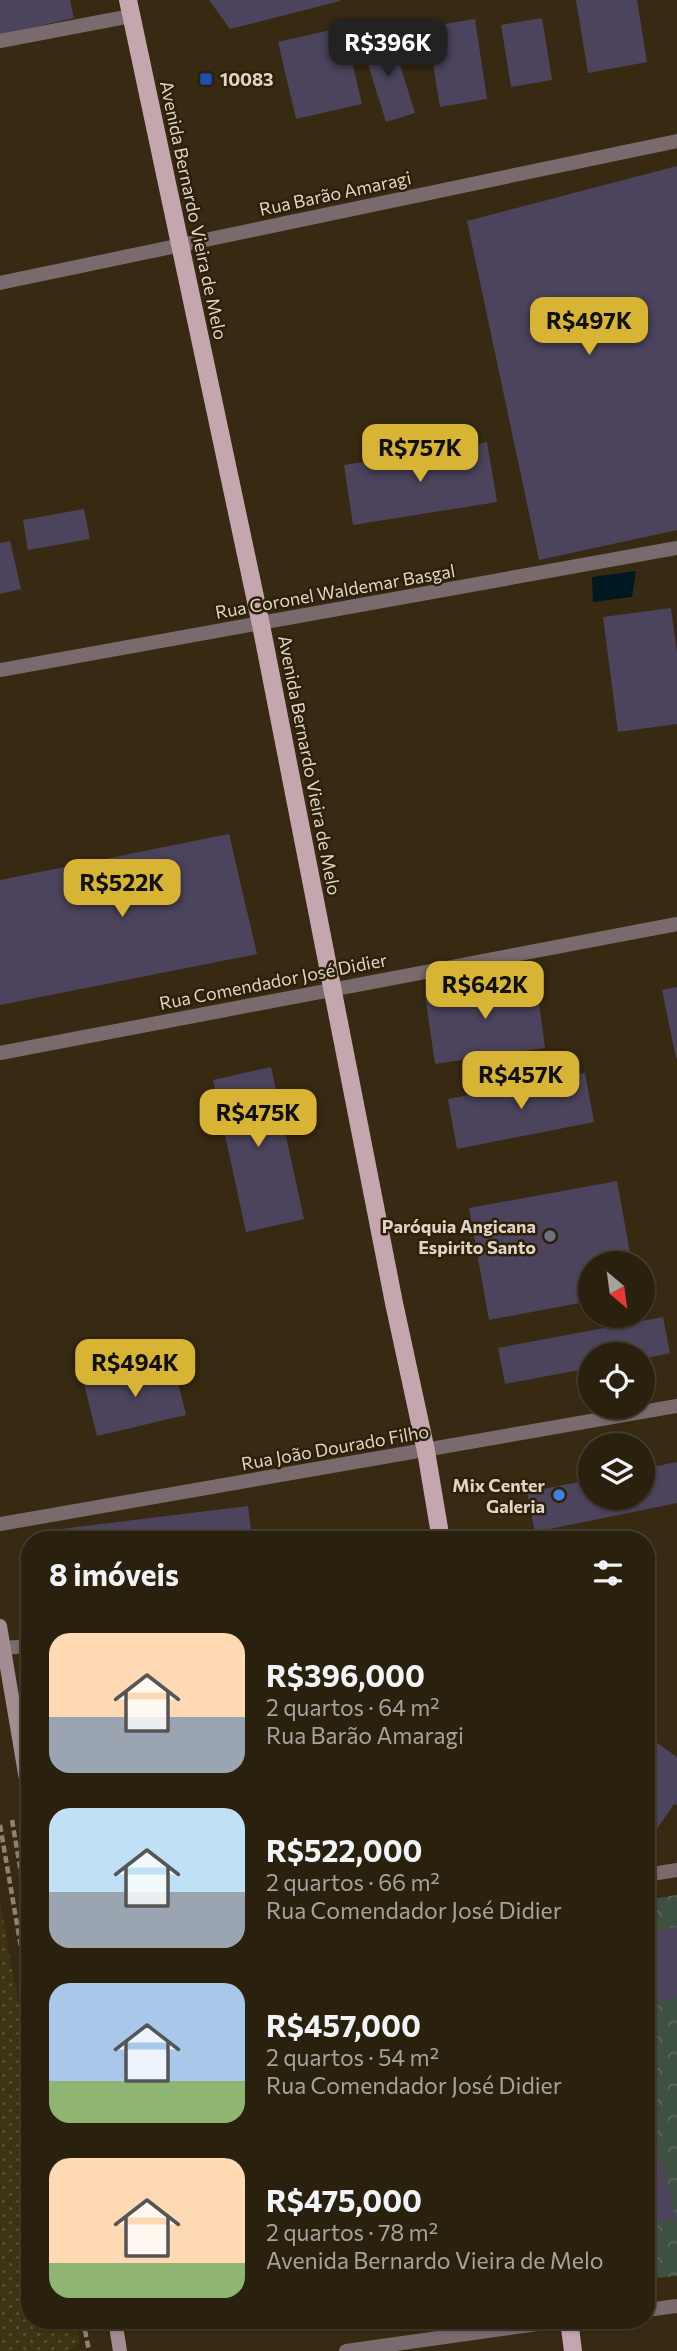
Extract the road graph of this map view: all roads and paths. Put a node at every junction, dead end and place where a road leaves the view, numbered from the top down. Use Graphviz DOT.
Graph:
graph roads {
  1 [pos="130,8"];
  2 [pos="0,41"];
  3 [pos="677,141"];
  4 [pos="180,245"];
  5 [pos="0,283"];
  6 [pos="677,548"];
  7 [pos="261,625"];
  8 [pos="0,670"];
  9 [pos="677,924"];
  10 [pos="332,989"];
  11 [pos="0,1053"];
  12 [pos="677,1406"];
  13 [pos="426,1451"];
  14 [pos="0,1524"];
  15 [pos="439,1531"];
  16 [pos="0,1626"];
  17 [pos="21,1647"];
  18 [pos="4,1648"];
  19 [pos="21,1749"];
  20 [pos="11,1818"];
  21 [pos="0,1825"];
  22 [pos="677,1870"];
  23 [pos="655,1874"];
  24 [pos="21,1875"];
  25 [pos="21,1948"];
  26 [pos="677,2306"];
  27 [pos="655,2309"];
  28 [pos="85,2329"];
  29 [pos="116,2329"];
  30 [pos="503,2329"];
  31 [pos="569,2329"];
  32 [pos="89,2351"];
  33 [pos="120,2351"];
  34 [pos="346,2351"];
  35 [pos="573,2351"];
  1 -- 2 [label="street"];
  1 -- 4 [label="main road, Avenida Bernardo Vieira de Melo"];
  3 -- 4 [label="street, Rua Barão Amaragi"];
  4 -- 5 [label="street, Rua Barão Amaragi"];
  4 -- 7 [label="main road, Avenida Bernardo Vieira de Melo"];
  6 -- 7 [label="street, Rua Coronel Waldemar Basgal"];
  7 -- 8 [label="street, Rua Coronel Waldemar Basgal"];
  7 -- 10 [label="main road, Avenida Bernardo Vieira de Melo"];
  9 -- 10 [label="street, Rua Comendador José Didier"];
  10 -- 11 [label="street, Rua Comendador José Didier"];
  10 -- 13 [label="main road, Avenida Bernardo Vieira de Melo"];
  12 -- 13 [label="street, Rua João Dourado Filho"];
  13 -- 14 [label="street, Rua João Dourado Filho"];
  13 -- 15 [label="main road, Avenida Bernardo Vieira de Melo"];
  16 -- 18 [label="main road"];
  17 -- 18 [label="street"];
  18 -- 19 [label="main road"];
  20 -- 24 [label="path"];
  21 -- 25 [label="path"];
  22 -- 23 [label="street"];
  26 -- 27 [label="street"];
  28 -- 32 [label="path"];
  29 -- 33 [label="main road"];
  30 -- 34 [label="street"];
  31 -- 35 [label="main road"];
}
